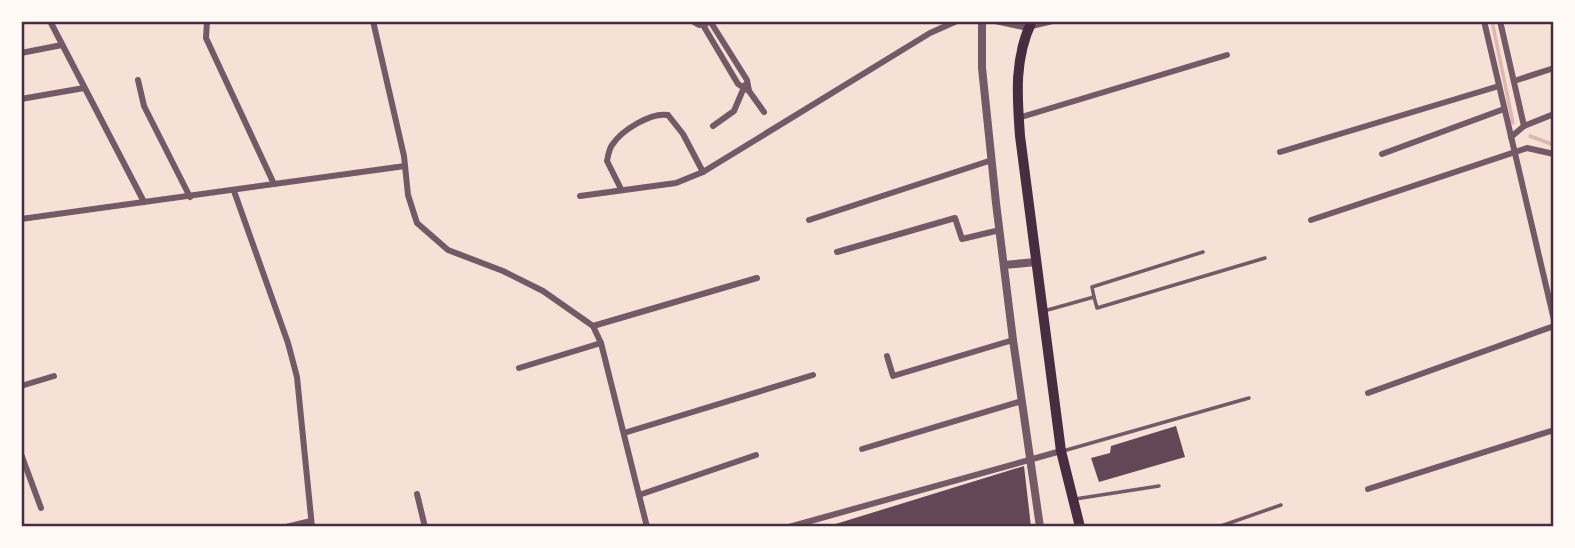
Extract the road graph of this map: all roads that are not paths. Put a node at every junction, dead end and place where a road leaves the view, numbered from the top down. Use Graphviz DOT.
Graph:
graph roads {
  1 [pos="50,21"];
  2 [pos="207,21"];
  3 [pos="373,21"];
  4 [pos="692,21"];
  5 [pos="957,21"];
  6 [pos="982,21"];
  7 [pos="995,21"];
  8 [pos="1058,21"];
  9 [pos="1484,21"];
  10 [pos="1500,21"];
  11 [pos="707,22"];
  12 [pos="1030,25"];
  13 [pos="62,45"];
  14 [pos="21,53"];
  15 [pos="1227,55"];
  16 [pos="1554,68"];
  17 [pos="138,80"];
  18 [pos="1514,81"];
  19 [pos="1499,86"];
  20 [pos="84,88"];
  21 [pos="746,90"];
  22 [pos="21,99"];
  23 [pos="1504,109"];
  24 [pos="764,112"];
  25 [pos="1554,114"];
  26 [pos="1018,118"];
  27 [pos="1524,125"];
  28 [pos="713,126"];
  29 [pos="1511,137"];
  30 [pos="1280,152"];
  31 [pos="1515,152"];
  32 [pos="1382,154"];
  33 [pos="1554,155"];
  34 [pos="992,160"];
  35 [pos="405,166"];
  36 [pos="704,172"];
  37 [pos="274,184"];
  38 [pos="621,189"];
  39 [pos="234,191"];
  40 [pos="580,196"];
  41 [pos="190,197"];
  42 [pos="144,202"];
  43 [pos="21,219"];
  44 [pos="1311,219"];
  45 [pos="809,220"];
  46 [pos="1000,230"];
  47 [pos="1203,252"];
  48 [pos="837,253"];
  49 [pos="1265,258"];
  50 [pos="1035,262"];
  51 [pos="1004,265"];
  52 [pos="757,278"];
  53 [pos="1094,297"];
  54 [pos="1042,312"];
  55 [pos="1554,320"];
  56 [pos="593,326"];
  57 [pos="1554,326"];
  58 [pos="1013,340"];
  59 [pos="601,343"];
  60 [pos="887,355"];
  61 [pos="519,368"];
  62 [pos="813,375"];
  63 [pos="54,376"];
  64 [pos="21,386"];
  65 [pos="1368,393"];
  66 [pos="1249,398"];
  67 [pos="1022,401"];
  68 [pos="1554,430"];
  69 [pos="624,433"];
  70 [pos="862,449"];
  71 [pos="1061,451"];
  72 [pos="21,454"];
  73 [pos="757,455"];
  74 [pos="1031,458"];
  75 [pos="1159,486"];
  76 [pos="1368,489"];
  77 [pos="417,494"];
  78 [pos="639,495"];
  79 [pos="1073,499"];
  80 [pos="1281,505"];
  81 [pos="41,508"];
  82 [pos="311,524"];
  83 [pos="286,527"];
  84 [pos="425,527"];
  85 [pos="647,527"];
  86 [pos="789,527"];
  87 [pos="1040,527"];
  88 [pos="1080,527"];
  89 [pos="1218,527"];
  1 -- 13 [label="street"];
  2 -- 37 [label="street"];
  3 -- 35 [label="street"];
  4 -- 11 [label="street"];
  5 -- 36 [label="street"];
  6 -- 34 [label="street"];
  7 -- 12 [label="street"];
  8 -- 12 [label="lane"];
  9 -- 19 [label="street"];
  10 -- 18 [label="street"];
  11 -- 21 [label="street"];
  11 -- 21 [label="street"];
  12 -- 26 [label="main road"];
  13 -- 14 [label="street"];
  13 -- 20 [label="street"];
  15 -- 26 [label="street"];
  16 -- 18 [label="street"];
  17 -- 41 [label="street"];
  18 -- 27 [label="street"];
  19 -- 23 [label="street"];
  19 -- 30 [label="street"];
  20 -- 22 [label="street"];
  20 -- 42 [label="street"];
  21 -- 24 [label="street"];
  21 -- 28 [label="street"];
  23 -- 29 [label="street"];
  23 -- 32 [label="street"];
  25 -- 27 [label="street"];
  26 -- 50 [label="main road"];
  27 -- 29 [label="street"];
  29 -- 31 [label="street"];
  31 -- 33 [label="street"];
  31 -- 44 [label="street"];
  31 -- 55 [label="street"];
  34 -- 45 [label="street"];
  34 -- 46 [label="street"];
  35 -- 37 [label="street"];
  35 -- 56 [label="street"];
  36 -- 38 [label="street"];
  36 -- 38 [label="street"];
  37 -- 39 [label="street"];
  38 -- 40 [label="street"];
  39 -- 41 [label="street"];
  39 -- 82 [label="street"];
  41 -- 42 [label="street"];
  42 -- 43 [label="street"];
  46 -- 48 [label="street"];
  46 -- 51 [label="street"];
  47 -- 53 [label="lane"];
  49 -- 53 [label="lane"];
  50 -- 51 [label="street"];
  50 -- 54 [label="main road"];
  51 -- 58 [label="street"];
  52 -- 56 [label="street"];
  53 -- 54 [label="lane"];
  54 -- 71 [label="main road"];
  56 -- 59 [label="street"];
  57 -- 65 [label="street"];
  58 -- 60 [label="street"];
  58 -- 67 [label="street"];
  59 -- 61 [label="street"];
  59 -- 69 [label="street"];
  62 -- 69 [label="street"];
  63 -- 64 [label="street"];
  66 -- 71 [label="lane"];
  67 -- 70 [label="street"];
  67 -- 74 [label="street"];
  68 -- 76 [label="street"];
  69 -- 78 [label="street"];
  71 -- 74 [label="street"];
  71 -- 79 [label="main road"];
  72 -- 81 [label="street"];
  73 -- 78 [label="street"];
  74 -- 86 [label="street"];
  74 -- 87 [label="street"];
  75 -- 79 [label="lane"];
  77 -- 84 [label="street"];
  78 -- 85 [label="street"];
  79 -- 88 [label="main road"];
  80 -- 89 [label="lane"];
  82 -- 83 [label="street"];
}
